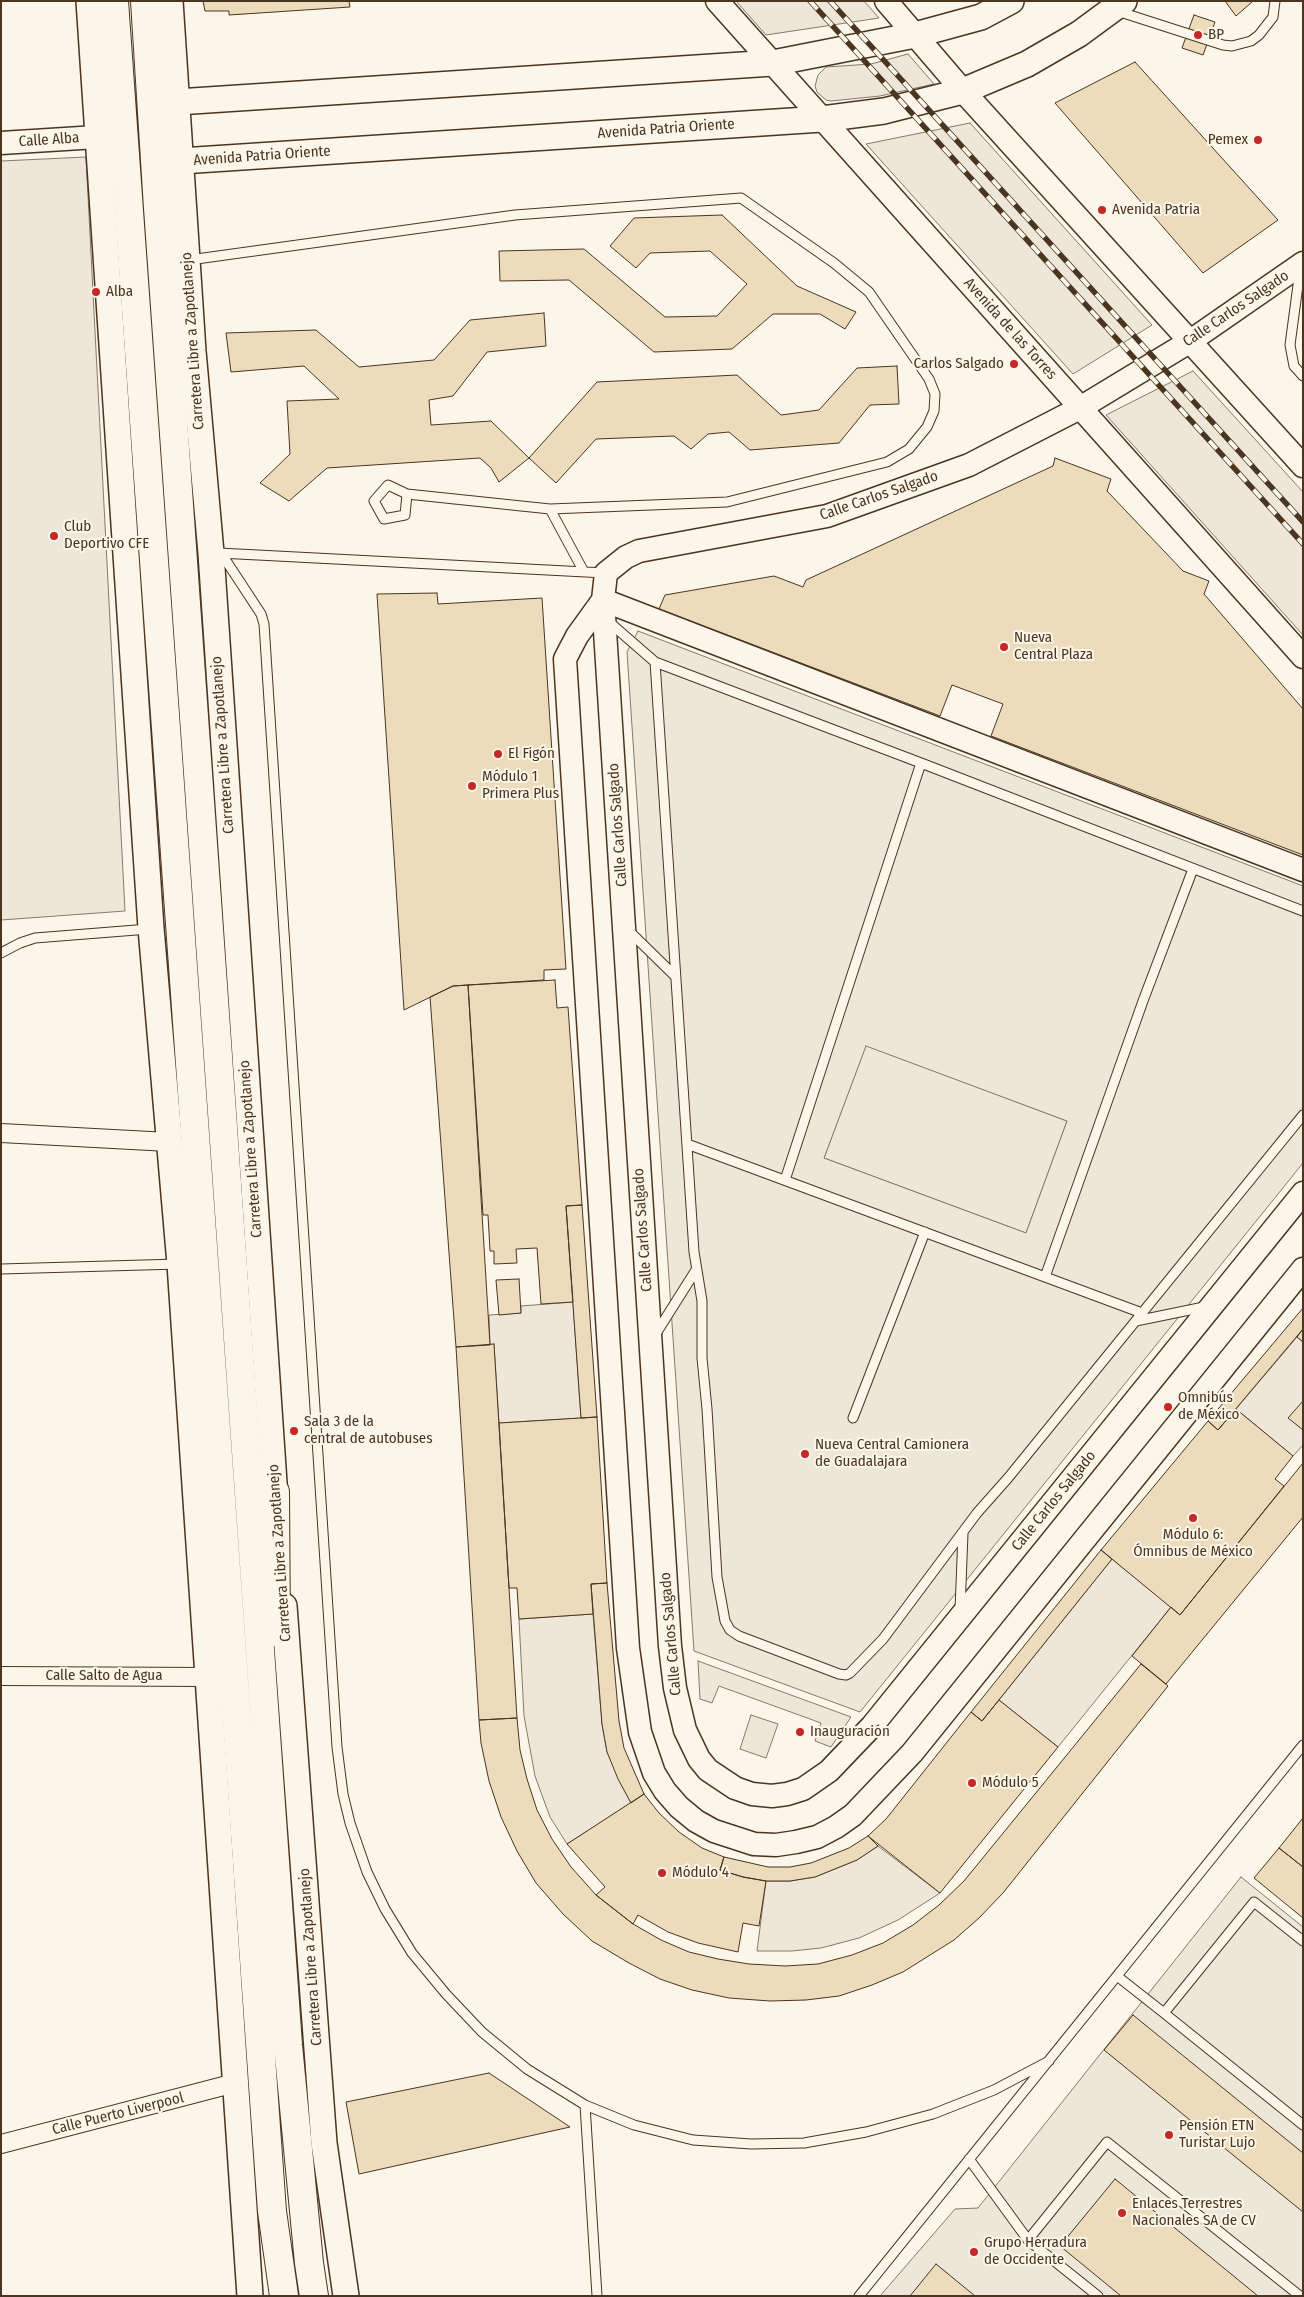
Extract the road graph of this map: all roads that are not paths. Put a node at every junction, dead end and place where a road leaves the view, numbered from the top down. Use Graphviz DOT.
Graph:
graph roads {
  1 [pos="89,1"];
  2 [pos="114,1"];
  3 [pos="145,1"];
  4 [pos="170,1"];
  5 [pos="718,1"];
  6 [pos="886,1"];
  7 [pos="1011,1"];
  8 [pos="1275,1"];
  9 [pos="1118,6"];
  10 [pos="915,35"];
  11 [pos="773,64"];
  12 [pos="964,91"];
  13 [pos="177,102"];
  14 [pos="822,119"];
  15 [pos="97,137"];
  16 [pos="1,143"];
  17 [pos="181,162"];
  18 [pos="187,260"];
  19 [pos="1302,264"];
  20 [pos="1188,342"];
  21 [pos="1303,376"];
  22 [pos="1080,408"];
  23 [pos="1303,466"];
  24 [pos="407,494"];
  25 [pos="550,509"];
  26 [pos="216,553"];
  27 [pos="584,572"];
  28 [pos="606,573"];
  29 [pos="603,606"];
  30 [pos="1303,656"];
  31 [pos="655,662"];
  32 [pos="922,763"];
  33 [pos="1193,869"];
  34 [pos="1303,870"];
  35 [pos="1303,911"];
  36 [pos="624,926"];
  37 [pos="152,928"];
  38 [pos="1,953"];
  39 [pos="676,977"];
  40 [pos="1303,1115"];
  41 [pos="1,1133"];
  42 [pos="169,1142"];
  43 [pos="687,1144"];
  44 [pos="785,1180"];
  45 [pos="1303,1193"];
  46 [pos="925,1232"];
  47 [pos="180,1264"];
  48 [pos="1,1268"];
  49 [pos="1303,1269"];
  50 [pos="696,1270"];
  51 [pos="1045,1277"];
  52 [pos="1211,1306"];
  53 [pos="1139,1317"];
  54 [pos="650,1343"];
  55 [pos="853,1418"];
  56 [pos="275,1492"];
  57 [pos="963,1533"];
  58 [pos="960,1618"];
  59 [pos="1,1676"];
  60 [pos="206,1676"];
  61 [pos="1303,1745"];
  62 [pos="270,1791"];
  63 [pos="1303,1941"];
  64 [pos="1117,1976"];
  65 [pos="1164,2013"];
  66 [pos="1049,2061"];
  67 [pos="235,2083"];
  68 [pos="585,2105"];
  69 [pos="1303,2125"];
  70 [pos="1,2144"];
  71 [pos="969,2159"];
  72 [pos="1028,2240"];
  73 [pos="861,2295"];
  74 [pos="250,2296"];
  75 [pos="284,2296"];
  76 [pos="314,2296"];
  77 [pos="346,2296"];
  78 [pos="598,2296"];
  79 [pos="1098,2296"];
  80 [pos="1300,2296"];
  1 -- 15 [label="main road"];
  2 -- 75 [label="main road"];
  3 -- 62 [label="main road, Carretera Libre a Zapotlanejo"];
  4 -- 13 [label="main road, Carretera Libre a Zapotlanejo"];
  5 -- 11 [label="street, Avenida de las Torres"];
  6 -- 10 [label="street"];
  7 -- 10 [label="main road"];
  8 -- 9 [label="lane"];
  9 -- 12 [label="main road, Avenida Patria Oriente"];
  10 -- 11 [label="main road"];
  10 -- 12 [label="street"];
  11 -- 13 [label="main road"];
  11 -- 14 [label="street, Avenida de las Torres"];
  12 -- 14 [label="main road, Avenida Patria Oriente"];
  12 -- 20 [label="street"];
  13 -- 17 [label="main road, Carretera Libre a Zapotlanejo"];
  14 -- 17 [label="main road, Avenida Patria Oriente"];
  14 -- 22 [label="street, Avenida de las Torres"];
  15 -- 16 [label="street, Calle Alba"];
  15 -- 37 [label="main road"];
  17 -- 18 [label="main road, Carretera Libre a Zapotlanejo"];
  18 -- 25 [label="lane"];
  18 -- 26 [label="main road, Carretera Libre a Zapotlanejo"];
  19 -- 20 [label="street, Calle Carlos Salgado"];
  19 -- 21 [label="lane"];
  20 -- 22 [label="street, Calle Carlos Salgado"];
  20 -- 23 [label="street"];
  22 -- 28 [label="street, Calle Carlos Salgado"];
  22 -- 30 [label="street, Avenida de las Torres"];
  24 -- 25 [label="lane"];
  25 -- 27 [label="lane"];
  26 -- 27 [label="lane"];
  26 -- 56 [label="main road, Carretera Libre a Zapotlanejo"];
  26 -- 68 [label="lane"];
  27 -- 28 [label="lane"];
  28 -- 29 [label="street, Calle Carlos Salgado"];
  29 -- 31 [label="lane"];
  29 -- 34 [label="street"];
  29 -- 36 [label="street, Calle Carlos Salgado"];
  29 -- 49 [label="street"];
  31 -- 32 [label="lane"];
  31 -- 39 [label="lane"];
  32 -- 33 [label="lane"];
  32 -- 44 [label="lane"];
  33 -- 35 [label="lane"];
  33 -- 51 [label="lane"];
  36 -- 39 [label="lane"];
  36 -- 54 [label="street, Calle Carlos Salgado"];
  37 -- 38 [label="lane"];
  37 -- 42 [label="main road"];
  39 -- 43 [label="lane"];
  40 -- 53 [label="lane"];
  41 -- 42 [label="street"];
  42 -- 47 [label="main road"];
  43 -- 44 [label="lane"];
  43 -- 50 [label="lane"];
  44 -- 46 [label="lane"];
  45 -- 52 [label="street, Calle Carlos Salgado"];
  46 -- 51 [label="lane"];
  46 -- 55 [label="lane"];
  47 -- 48 [label="lane"];
  47 -- 60 [label="main road"];
  50 -- 54 [label="lane"];
  50 -- 57 [label="lane"];
  51 -- 53 [label="lane"];
  52 -- 53 [label="lane"];
  52 -- 58 [label="street, Calle Carlos Salgado"];
  53 -- 57 [label="lane"];
  54 -- 58 [label="street, Calle Carlos Salgado"];
  56 -- 62 [label="main road"];
  56 -- 77 [label="main road, Carretera Libre a Zapotlanejo"];
  57 -- 58 [label="lane"];
  59 -- 60 [label="street, Calle Salto de Agua"];
  60 -- 67 [label="main road"];
  61 -- 64 [label="lane"];
  62 -- 76 [label="main road, Carretera Libre a Zapotlanejo"];
  63 -- 65 [label="lane"];
  64 -- 65 [label="lane"];
  64 -- 66 [label="lane"];
  65 -- 69 [label="lane"];
  66 -- 68 [label="lane"];
  66 -- 71 [label="lane"];
  67 -- 70 [label="street, Calle Puerto Liverpool"];
  67 -- 74 [label="main road"];
  68 -- 78 [label="lane"];
  71 -- 72 [label="lane"];
  71 -- 73 [label="lane"];
  72 -- 79 [label="lane"];
  72 -- 80 [label="lane"];
}
